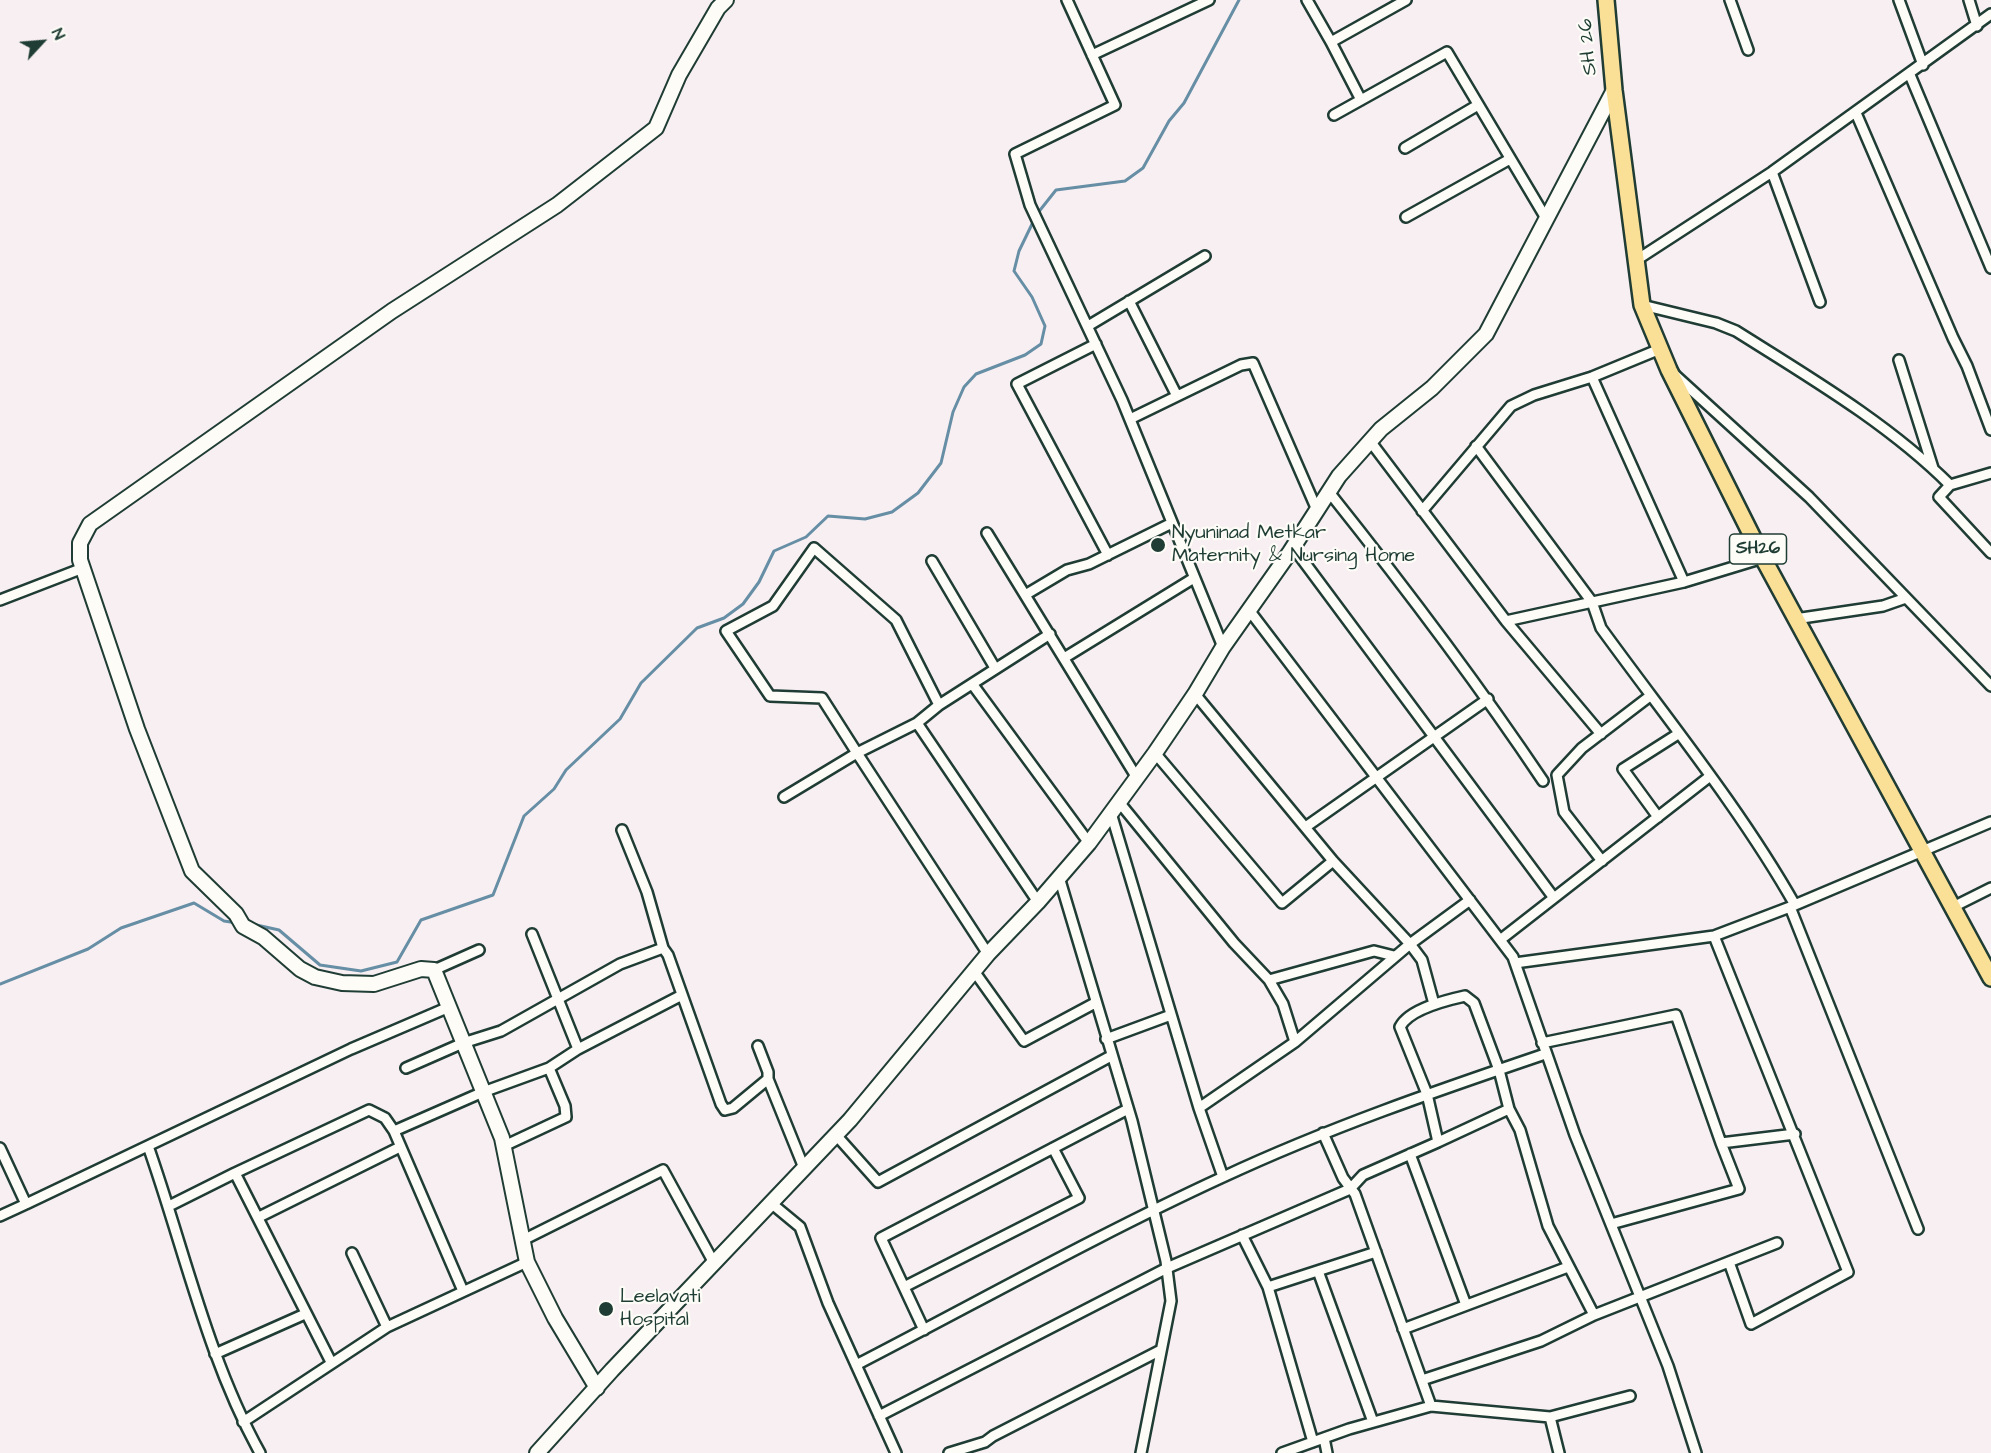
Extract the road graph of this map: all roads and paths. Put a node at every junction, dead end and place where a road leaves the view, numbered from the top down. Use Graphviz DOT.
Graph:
graph roads {
  1 [pos="726,0"];
  2 [pos="1067,0"];
  3 [pos="1209,0"];
  4 [pos="1307,0"];
  5 [pos="1406,0"];
  6 [pos="1606,0"];
  7 [pos="1730,0"];
  8 [pos="1899,0"];
  9 [pos="1969,0"];
  10 [pos="1991,14"];
  11 [pos="1977,26"];
  12 [pos="1331,42"];
  13 [pos="1748,50"];
  14 [pos="1092,55"];
  15 [pos="1923,65"];
  16 [pos="1910,75"];
  17 [pos="1614,90"];
  18 [pos="1361,100"];
  19 [pos="1478,105"];
  20 [pos="1856,113"];
  21 [pos="1334,115"];
  22 [pos="1405,148"];
  23 [pos="1510,159"];
  24 [pos="1772,172"];
  25 [pos="1407,217"];
  26 [pos="1547,220"];
  27 [pos="1205,256"];
  28 [pos="1635,261"];
  29 [pos="1991,268"];
  30 [pos="1130,301"];
  31 [pos="1820,302"];
  32 [pos="1642,305"];
  33 [pos="1088,326"];
  34 [pos="1096,344"];
  35 [pos="1660,350"];
  36 [pos="1899,360"];
  37 [pos="1669,370"];
  38 [pos="1592,377"];
  39 [pos="1177,396"];
  40 [pos="1130,419"];
  41 [pos="1991,430"];
  42 [pos="1370,441"];
  43 [pos="1476,446"];
  44 [pos="1933,468"];
  45 [pos="1991,473"];
  46 [pos="1950,485"];
  47 [pos="1329,492"];
  48 [pos="1317,510"];
  49 [pos="1422,511"];
  50 [pos="1172,524"];
  51 [pos="987,533"];
  52 [pos="1293,547"];
  53 [pos="1991,553"];
  54 [pos="1108,555"];
  55 [pos="1763,558"];
  56 [pos="932,561"];
  57 [pos="83,568"];
  58 [pos="1194,578"];
  59 [pos="1684,582"];
  60 [pos="1025,595"];
  61 [pos="1906,598"];
  62 [pos="0,600"];
  63 [pos="1592,602"];
  64 [pos="1249,610"];
  65 [pos="1795,619"];
  66 [pos="1506,621"];
  67 [pos="1050,634"];
  68 [pos="1222,647"];
  69 [pos="1064,658"];
  70 [pos="995,668"];
  71 [pos="973,685"];
  72 [pos="1991,686"];
  73 [pos="1195,694"];
  74 [pos="1650,696"];
  75 [pos="1488,699"];
  76 [pos="939,705"];
  77 [pos="917,723"];
  78 [pos="1601,734"];
  79 [pos="1678,734"];
  80 [pos="1434,736"];
  81 [pos="857,753"];
  82 [pos="1155,753"];
  83 [pos="1376,777"];
  84 [pos="1709,777"];
  85 [pos="1137,778"];
  86 [pos="1543,781"];
  87 [pos="784,797"];
  88 [pos="1115,808"];
  89 [pos="1658,817"];
  90 [pos="1991,822"];
  91 [pos="1307,826"];
  92 [pos="622,830"];
  93 [pos="1089,843"];
  94 [pos="1920,850"];
  95 [pos="1333,861"];
  96 [pos="1602,861"];
  97 [pos="1059,877"];
  98 [pos="1991,888"];
  99 [pos="1554,898"];
  100 [pos="1470,900"];
  101 [pos="1038,902"];
  102 [pos="1792,906"];
  103 [pos="1953,907"];
  104 [pos="532,934"];
  105 [pos="1714,936"];
  106 [pos="1500,940"];
  107 [pos="1410,944"];
  108 [pos="663,948"];
  109 [pos="479,950"];
  110 [pos="988,954"];
  111 [pos="1394,956"];
  112 [pos="1515,963"];
  113 [pos="434,970"];
  114 [pos="974,971"];
  115 [pos="1991,978"];
  116 [pos="1269,980"];
  117 [pos="682,995"];
  118 [pos="557,998"];
  119 [pos="1095,1003"];
  120 [pos="1434,1004"];
  121 [pos="449,1007"];
  122 [pos="1172,1015"];
  123 [pos="1106,1039"];
  124 [pos="1295,1042"];
  125 [pos="1542,1042"];
  126 [pos="463,1043"];
  127 [pos="758,1046"];
  128 [pos="578,1049"];
  129 [pos="1545,1054"];
  130 [pos="1111,1056"];
  131 [pos="406,1068"];
  132 [pos="549,1068"];
  133 [pos="1499,1070"];
  134 [pos="768,1079"];
  135 [pos="483,1092"];
  136 [pos="1427,1094"];
  137 [pos="1199,1108"];
  138 [pos="1128,1109"];
  139 [pos="1509,1109"];
  140 [pos="394,1131"];
  141 [pos="1323,1133"];
  142 [pos="1795,1134"];
  143 [pos="836,1135"];
  144 [pos="1438,1142"];
  145 [pos="1721,1143"];
  146 [pos="148,1146"];
  147 [pos="504,1146"];
  148 [pos="400,1148"];
  149 [pos="1053,1148"];
  150 [pos="0,1150"];
  151 [pos="1410,1154"];
  152 [pos="804,1168"];
  153 [pos="235,1173"];
  154 [pos="1223,1177"];
  155 [pos="1350,1189"];
  156 [pos="771,1203"];
  157 [pos="26,1204"];
  158 [pos="169,1206"];
  159 [pos="1154,1210"];
  160 [pos="0,1216"];
  161 [pos="258,1217"];
  162 [pos="1611,1224"];
  163 [pos="1918,1229"];
  164 [pos="1242,1235"];
  165 [pos="523,1240"];
  166 [pos="1777,1243"];
  167 [pos="1376,1252"];
  168 [pos="352,1253"];
  169 [pos="527,1262"];
  170 [pos="1729,1262"];
  171 [pos="714,1263"];
  172 [pos="1568,1267"];
  173 [pos="1167,1268"];
  174 [pos="1318,1271"];
  175 [pos="904,1287"];
  176 [pos="1268,1287"];
  177 [pos="462,1291"];
  178 [pos="1640,1297"];
  179 [pos="1466,1305"];
  180 [pos="305,1314"];
  181 [pos="1593,1315"];
  182 [pos="387,1327"];
  183 [pos="1403,1329"];
  184 [pos="924,1330"];
  185 [pos="1160,1351"];
  186 [pos="215,1354"];
  187 [pos="331,1362"];
  188 [pos="856,1365"];
  189 [pos="1422,1380"];
  190 [pos="597,1388"];
  191 [pos="1630,1396"];
  192 [pos="1431,1406"];
  193 [pos="879,1416"];
  194 [pos="1550,1417"];
  195 [pos="243,1422"];
  196 [pos="1373,1422"];
  197 [pos="1324,1438"];
  198 [pos="985,1442"];
  199 [pos="1313,1442"];
  200 [pos="260,1453"];
  201 [pos="537,1453"];
  202 [pos="896,1453"];
  203 [pos="949,1453"];
  204 [pos="989,1453"];
  205 [pos="1141,1453"];
  206 [pos="1282,1453"];
  207 [pos="1327,1453"];
  208 [pos="1559,1453"];
  209 [pos="1696,1453"];
  1 -- 57 [label="main road"];
  2 -- 14 [label="street"];
  3 -- 14 [label="street"];
  4 -- 12 [label="street"];
  5 -- 12 [label="street"];
  6 -- 17 [label="main road, SH 26 / SH26"];
  7 -- 13 [label="street"];
  8 -- 15 [label="street"];
  9 -- 11 [label="street"];
  10 -- 11 [label="street"];
  11 -- 15 [label="street"];
  12 -- 18 [label="street"];
  14 -- 33 [label="street"];
  15 -- 16 [label="street"];
  16 -- 20 [label="street"];
  16 -- 29 [label="street"];
  17 -- 26 [label="main road"];
  17 -- 28 [label="main road, SH26"];
  18 -- 19 [label="street"];
  18 -- 21 [label="street"];
  19 -- 22 [label="street"];
  19 -- 23 [label="street"];
  20 -- 24 [label="street"];
  20 -- 41 [label="street"];
  23 -- 25 [label="street"];
  23 -- 26 [label="street"];
  24 -- 28 [label="street"];
  24 -- 31 [label="street"];
  26 -- 42 [label="main road"];
  27 -- 30 [label="street"];
  28 -- 32 [label="main road, SH26"];
  30 -- 33 [label="street"];
  30 -- 39 [label="street"];
  32 -- 35 [label="main road, SH26"];
  32 -- 44 [label="street"];
  33 -- 34 [label="street"];
  34 -- 40 [label="street"];
  34 -- 54 [label="street"];
  35 -- 37 [label="main road, SH26"];
  35 -- 38 [label="street"];
  36 -- 44 [label="street"];
  37 -- 55 [label="main road, SH26"];
  37 -- 61 [label="street"];
  38 -- 43 [label="street"];
  38 -- 59 [label="street"];
  39 -- 40 [label="street"];
  39 -- 48 [label="street"];
  40 -- 50 [label="street"];
  42 -- 47 [label="main road"];
  42 -- 49 [label="street"];
  43 -- 49 [label="street"];
  43 -- 63 [label="street"];
  44 -- 46 [label="street"];
  45 -- 46 [label="street"];
  46 -- 53 [label="street"];
  47 -- 48 [label="main road"];
  47 -- 75 [label="street"];
  48 -- 52 [label="main road"];
  49 -- 66 [label="street"];
  50 -- 54 [label="street"];
  50 -- 58 [label="street"];
  51 -- 60 [label="street"];
  52 -- 64 [label="main road"];
  52 -- 80 [label="street"];
  54 -- 60 [label="street"];
  55 -- 59 [label="street"];
  55 -- 65 [label="main road, SH26"];
  56 -- 70 [label="street"];
  57 -- 62 [label="street"];
  57 -- 113 [label="main road"];
  58 -- 68 [label="street"];
  58 -- 69 [label="street"];
  59 -- 63 [label="street"];
  60 -- 67 [label="street"];
  61 -- 65 [label="street"];
  61 -- 72 [label="street"];
  63 -- 66 [label="street"];
  63 -- 74 [label="street"];
  64 -- 68 [label="main road"];
  64 -- 83 [label="street"];
  65 -- 94 [label="main road, SH26"];
  66 -- 78 [label="street"];
  67 -- 69 [label="street"];
  67 -- 70 [label="street"];
  68 -- 73 [label="main road"];
  69 -- 85 [label="street"];
  70 -- 71 [label="street"];
  71 -- 76 [label="street"];
  71 -- 93 [label="street"];
  73 -- 82 [label="main road"];
  73 -- 91 [label="street"];
  74 -- 78 [label="street"];
  74 -- 79 [label="street"];
  75 -- 80 [label="street"];
  75 -- 86 [label="street"];
  76 -- 77 [label="street"];
  76 -- 81 [label="street"];
  77 -- 81 [label="street"];
  77 -- 101 [label="street"];
  78 -- 96 [label="street"];
  79 -- 84 [label="street"];
  79 -- 89 [label="street"];
  80 -- 83 [label="street"];
  80 -- 99 [label="street"];
  81 -- 87 [label="street"];
  81 -- 110 [label="street"];
  82 -- 85 [label="main road"];
  82 -- 95 [label="street"];
  83 -- 91 [label="street"];
  83 -- 100 [label="street"];
  84 -- 89 [label="street"];
  84 -- 102 [label="street"];
  85 -- 88 [label="main road"];
  88 -- 93 [label="main road"];
  88 -- 116 [label="street"];
  88 -- 122 [label="street"];
  89 -- 96 [label="street"];
  90 -- 94 [label="street"];
  91 -- 95 [label="street"];
  92 -- 108 [label="street"];
  93 -- 97 [label="main road"];
  94 -- 102 [label="street"];
  94 -- 103 [label="main road, SH26"];
  95 -- 107 [label="street"];
  96 -- 99 [label="street"];
  97 -- 101 [label="main road"];
  97 -- 119 [label="street"];
  98 -- 103 [label="street"];
  99 -- 106 [label="street"];
  100 -- 106 [label="street"];
  100 -- 107 [label="street"];
  101 -- 110 [label="main road"];
  102 -- 105 [label="street"];
  102 -- 163 [label="street"];
  103 -- 115 [label="main road, SH26"];
  104 -- 118 [label="street"];
  105 -- 112 [label="street"];
  105 -- 142 [label="street"];
  106 -- 112 [label="street"];
  107 -- 111 [label="street"];
  107 -- 120 [label="street"];
  108 -- 117 [label="street"];
  108 -- 118 [label="street"];
  109 -- 113 [label="street"];
  110 -- 114 [label="main road"];
  111 -- 116 [label="street"];
  111 -- 124 [label="street"];
  112 -- 125 [label="street"];
  113 -- 121 [label="main road"];
  114 -- 119 [label="street"];
  114 -- 143 [label="main road"];
  116 -- 124 [label="street"];
  117 -- 128 [label="street"];
  117 -- 134 [label="street"];
  118 -- 126 [label="street"];
  118 -- 128 [label="street"];
  119 -- 123 [label="street"];
  120 -- 133 [label="street"];
  120 -- 136 [label="street"];
  121 -- 126 [label="main road"];
  121 -- 146 [label="street"];
  122 -- 123 [label="street"];
  122 -- 137 [label="street"];
  123 -- 130 [label="street"];
  124 -- 137 [label="street"];
  125 -- 129 [label="street"];
  125 -- 145 [label="street"];
  126 -- 131 [label="street"];
  126 -- 135 [label="main road"];
  127 -- 134 [label="street"];
  128 -- 132 [label="street"];
  129 -- 133 [label="street"];
  129 -- 162 [label="street"];
  130 -- 138 [label="street"];
  130 -- 143 [label="street"];
  132 -- 135 [label="street"];
  132 -- 147 [label="street"];
  133 -- 136 [label="street"];
  133 -- 139 [label="street"];
  134 -- 152 [label="street"];
  135 -- 140 [label="street"];
  135 -- 147 [label="main road"];
  136 -- 141 [label="street"];
  136 -- 144 [label="street"];
  137 -- 154 [label="street"];
  138 -- 149 [label="street"];
  138 -- 159 [label="street"];
  139 -- 144 [label="street"];
  139 -- 172 [label="street"];
  140 -- 148 [label="street"];
  140 -- 153 [label="street"];
  141 -- 154 [label="street"];
  141 -- 155 [label="street"];
  142 -- 145 [label="street"];
  142 -- 170 [label="street"];
  143 -- 152 [label="main road"];
  144 -- 151 [label="street"];
  145 -- 162 [label="street"];
  146 -- 157 [label="street"];
  146 -- 158 [label="street"];
  147 -- 165 [label="main road"];
  148 -- 161 [label="street"];
  148 -- 177 [label="street"];
  149 -- 175 [label="street"];
  149 -- 175 [label="street"];
  150 -- 157 [label="street"];
  151 -- 155 [label="street"];
  151 -- 179 [label="street"];
  152 -- 156 [label="main road"];
  153 -- 158 [label="street"];
  153 -- 161 [label="street"];
  154 -- 159 [label="street"];
  155 -- 164 [label="street"];
  155 -- 167 [label="street"];
  156 -- 171 [label="main road"];
  156 -- 188 [label="street"];
  157 -- 160 [label="street"];
  158 -- 186 [label="street"];
  159 -- 173 [label="street"];
  159 -- 184 [label="street"];
  161 -- 180 [label="street"];
  162 -- 178 [label="street"];
  164 -- 173 [label="street"];
  164 -- 176 [label="street"];
  165 -- 169 [label="main road"];
  165 -- 171 [label="street"];
  166 -- 170 [label="street"];
  167 -- 174 [label="street"];
  167 -- 183 [label="street"];
  168 -- 182 [label="street"];
  169 -- 177 [label="street"];
  169 -- 190 [label="main road"];
  170 -- 178 [label="street"];
  171 -- 190 [label="main road"];
  172 -- 179 [label="street"];
  172 -- 181 [label="street"];
  173 -- 185 [label="street"];
  173 -- 193 [label="street"];
  174 -- 176 [label="street"];
  174 -- 196 [label="street"];
  175 -- 184 [label="street"];
  176 -- 199 [label="street"];
  177 -- 182 [label="street"];
  178 -- 181 [label="street"];
  178 -- 209 [label="street"];
  179 -- 183 [label="street"];
  180 -- 186 [label="street"];
  180 -- 187 [label="street"];
  181 -- 189 [label="street"];
  182 -- 187 [label="street"];
  183 -- 189 [label="street"];
  184 -- 188 [label="street"];
  185 -- 198 [label="street"];
  185 -- 205 [label="street"];
  186 -- 195 [label="street"];
  187 -- 195 [label="street"];
  188 -- 193 [label="street"];
  189 -- 192 [label="street"];
  190 -- 201 [label="main road"];
  191 -- 194 [label="street"];
  192 -- 194 [label="street"];
  192 -- 196 [label="street"];
  193 -- 202 [label="street"];
  194 -- 208 [label="street"];
  195 -- 200 [label="street"];
  196 -- 197 [label="street"];
  197 -- 199 [label="street"];
  197 -- 207 [label="street"];
  198 -- 203 [label="street"];
  198 -- 204 [label="street"];
  199 -- 206 [label="street"];
}
